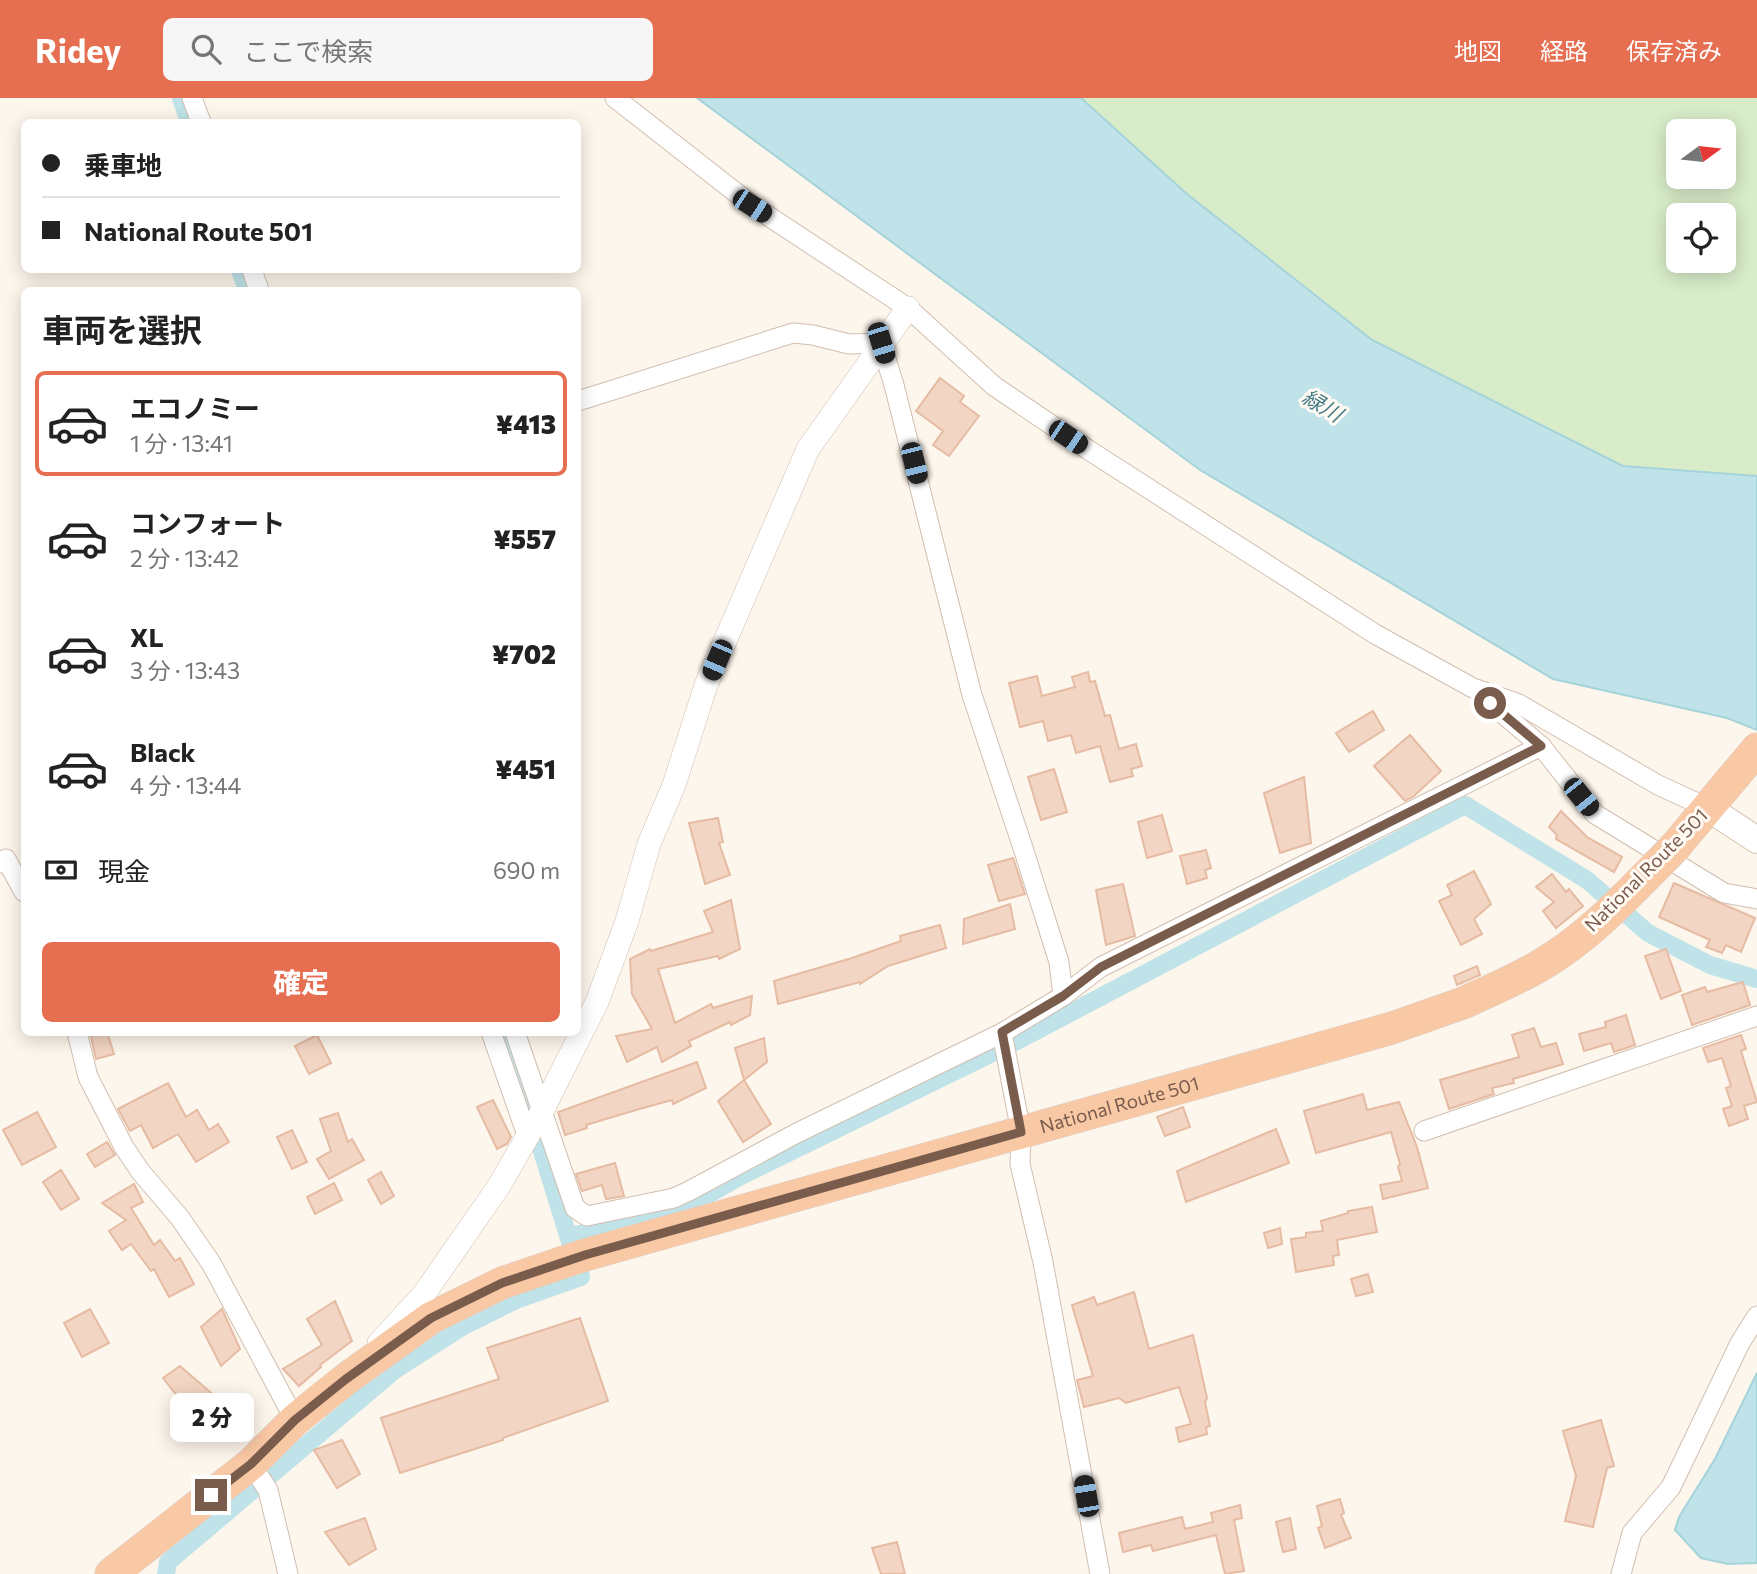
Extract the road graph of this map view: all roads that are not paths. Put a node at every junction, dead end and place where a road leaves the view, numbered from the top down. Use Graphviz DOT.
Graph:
graph roads {
  1 [pos="192,98"];
  2 [pos="615,98"];
  3 [pos="200,119"];
  4 [pos="908,308"];
  5 [pos="881,343"];
  6 [pos="581,400"];
  7 [pos="1473,688"];
  8 [pos="1541,746"];
  9 [pos="1757,748"];
  10 [pos="1713,803"];
  11 [pos="1757,840"];
  12 [pos="0,863"];
  13 [pos="21,886"];
  14 [pos="1757,900"];
  15 [pos="1063,996"];
  16 [pos="1757,1016"];
  17 [pos="581,1034"];
  18 [pos="78,1036"];
  19 [pos="492,1036"];
  20 [pos="516,1036"];
  21 [pos="580,1036"];
  22 [pos="1004,1042"];
  23 [pos="541,1113"];
  24 [pos="1021,1132"];
  25 [pos="1424,1132"];
  26 [pos="527,1135"];
  27 [pos="1757,1316"];
  28 [pos="346,1379"];
  29 [pos="295,1420"];
  30 [pos="259,1476"];
  31 [pos="111,1574"];
  32 [pos="288,1574"];
  33 [pos="1100,1574"];
  34 [pos="1621,1574"];
  1 -- 3 [label="street"];
  2 -- 4 [label="street"];
  4 -- 5 [label="street"];
  4 -- 7 [label="street"];
  5 -- 6 [label="street"];
  5 -- 15 [label="street"];
  5 -- 17 [label="street"];
  7 -- 8 [label="street"];
  7 -- 10 [label="street"];
  8 -- 14 [label="street"];
  8 -- 15 [label="street"];
  9 -- 10 [label="highway, National Route 501"];
  10 -- 11 [label="main road"];
  10 -- 24 [label="highway, National Route 501, bridge"];
  12 -- 13 [label="street"];
  15 -- 22 [label="street"];
  16 -- 25 [label="street"];
  18 -- 29 [label="street"];
  19 -- 26 [label="street"];
  20 -- 23 [label="street"];
  21 -- 23 [label="street"];
  22 -- 23 [label="street"];
  22 -- 24 [label="street"];
  23 -- 26 [label="street"];
  24 -- 28 [label="highway, National Route 501"];
  24 -- 33 [label="street"];
  26 -- 28 [label="street"];
  27 -- 34 [label="street"];
  28 -- 29 [label="highway, National Route 501"];
  29 -- 30 [label="highway, National Route 501"];
  30 -- 31 [label="highway, National Route 501"];
  30 -- 32 [label="street"];
}
